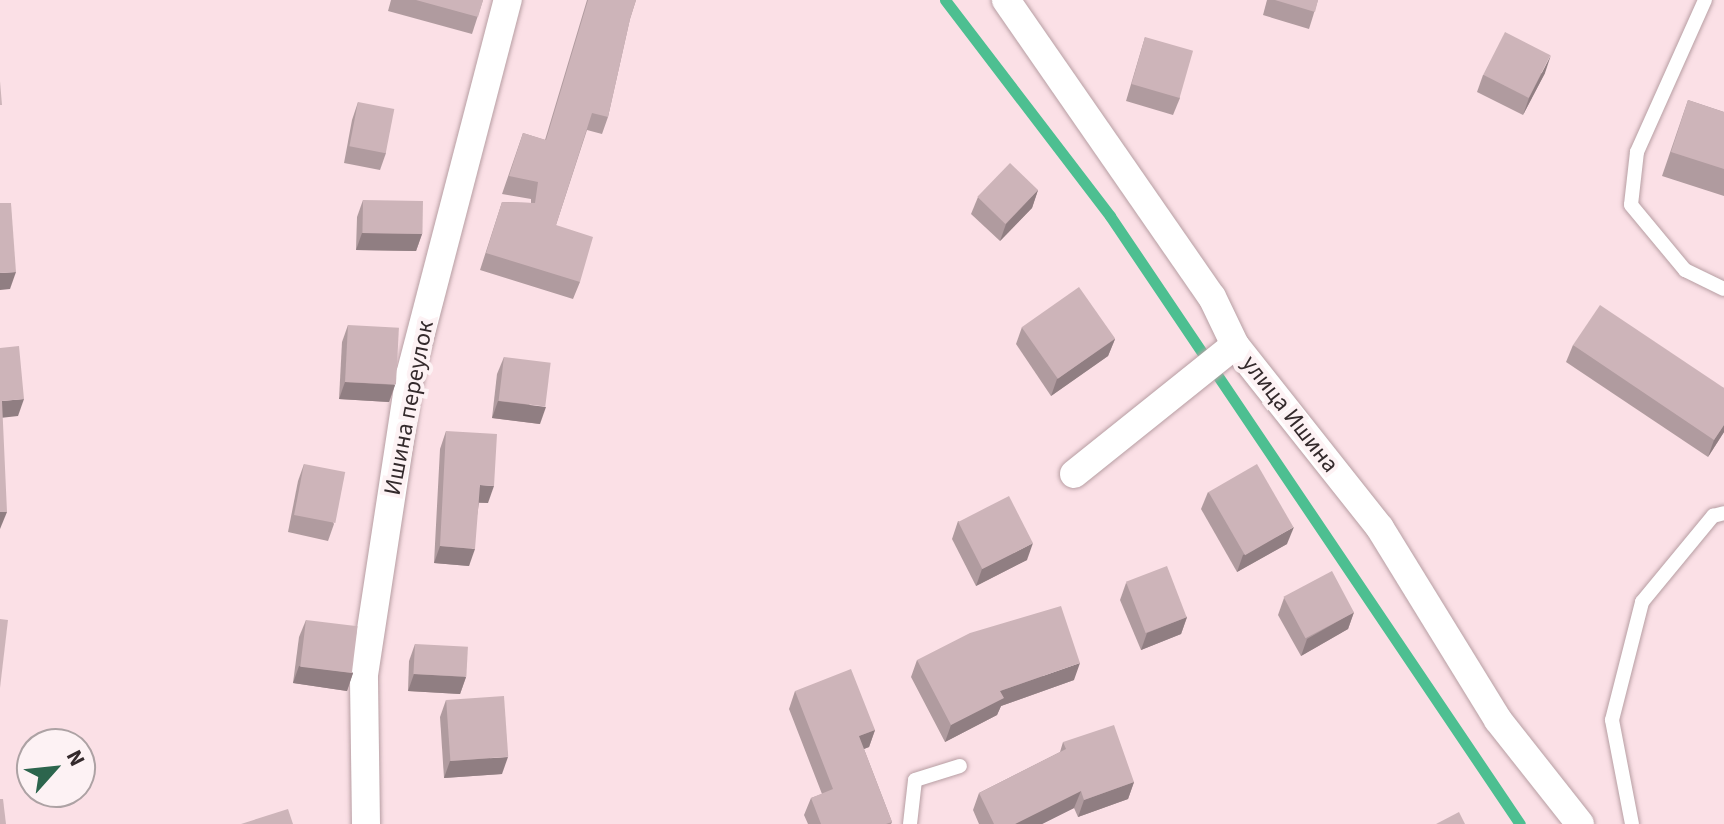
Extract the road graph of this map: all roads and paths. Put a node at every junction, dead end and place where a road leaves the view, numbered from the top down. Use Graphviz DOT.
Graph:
graph roads {
  1 [pos="508,0"];
  2 [pos="1006,0"];
  3 [pos="1705,0"];
  4 [pos="1724,289"];
  5 [pos="1235,345"];
  6 [pos="1074,474"];
  7 [pos="1724,513"];
  8 [pos="960,766"];
  9 [pos="366,824"];
  10 [pos="910,824"];
  11 [pos="1580,824"];
  12 [pos="1632,824"];
  1 -- 9 [label="street, Ишина переулок"];
  2 -- 5 [label="street, улица Ишина"];
  3 -- 4 [label="lane"];
  5 -- 6 [label="street"];
  5 -- 11 [label="street, улица Ишина"];
  7 -- 12 [label="lane"];
  8 -- 10 [label="lane"];
}
